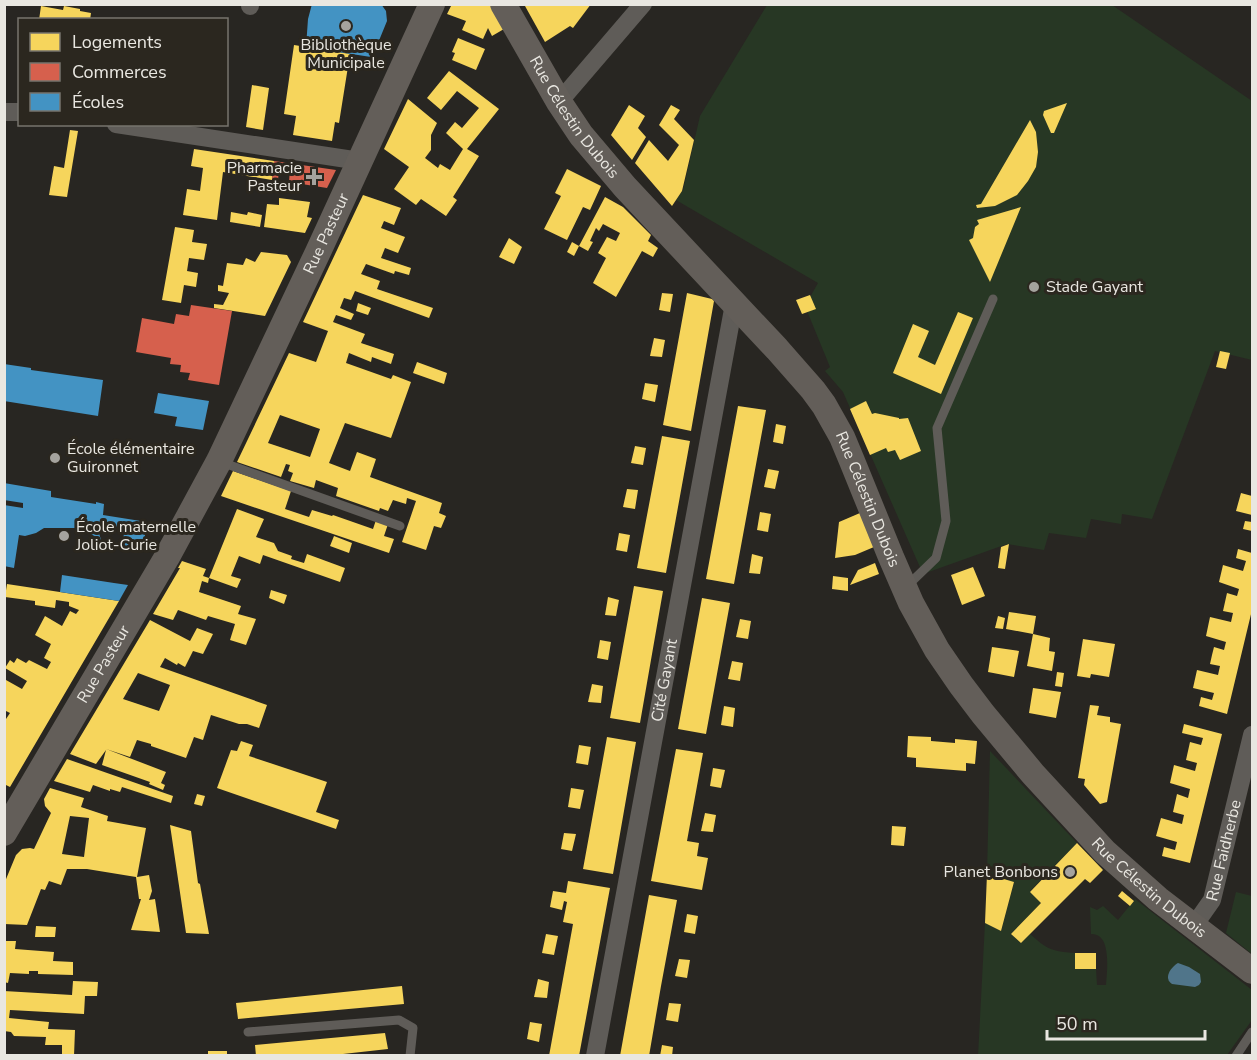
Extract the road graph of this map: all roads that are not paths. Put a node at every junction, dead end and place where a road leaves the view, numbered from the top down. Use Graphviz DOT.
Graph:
graph roads {
  1 [pos="432,4"];
  2 [pos="503,4"];
  3 [pos="643,4"];
  4 [pos="559,102"];
  5 [pos="129,126"];
  6 [pos="360,161"];
  7 [pos="993,299"];
  8 [pos="734,304"];
  9 [pos="219,461"];
  10 [pos="400,526"];
  11 [pos="904,588"];
  12 [pos="1252,735"];
  13 [pos="4,833"];
  14 [pos="1193,927"];
  15 [pos="1252,971"];
  16 [pos="249,1032"];
  17 [pos="1252,1032"];
  18 [pos="410,1056"];
  19 [pos="595,1056"];
  20 [pos="1236,1056"];
  1 -- 6 [label="street, Rue Pasteur"];
  2 -- 4 [label="street, Rue Célestin Dubois"];
  3 -- 4 [label="street"];
  4 -- 8 [label="street, Rue Célestin Dubois"];
  5 -- 6 [label="street"];
  6 -- 9 [label="street, Rue Pasteur"];
  7 -- 11 [label="lane"];
  8 -- 11 [label="street, Rue Célestin Dubois"];
  8 -- 19 [label="street, Cité Gayant"];
  9 -- 10 [label="lane"];
  9 -- 13 [label="street, Rue Pasteur"];
  11 -- 14 [label="street, Rue Célestin Dubois"];
  12 -- 14 [label="street, Rue Faidherbe"];
  14 -- 15 [label="street, Rue Célestin Dubois"];
  16 -- 18 [label="lane"];
  17 -- 20 [label="lane"];
}
